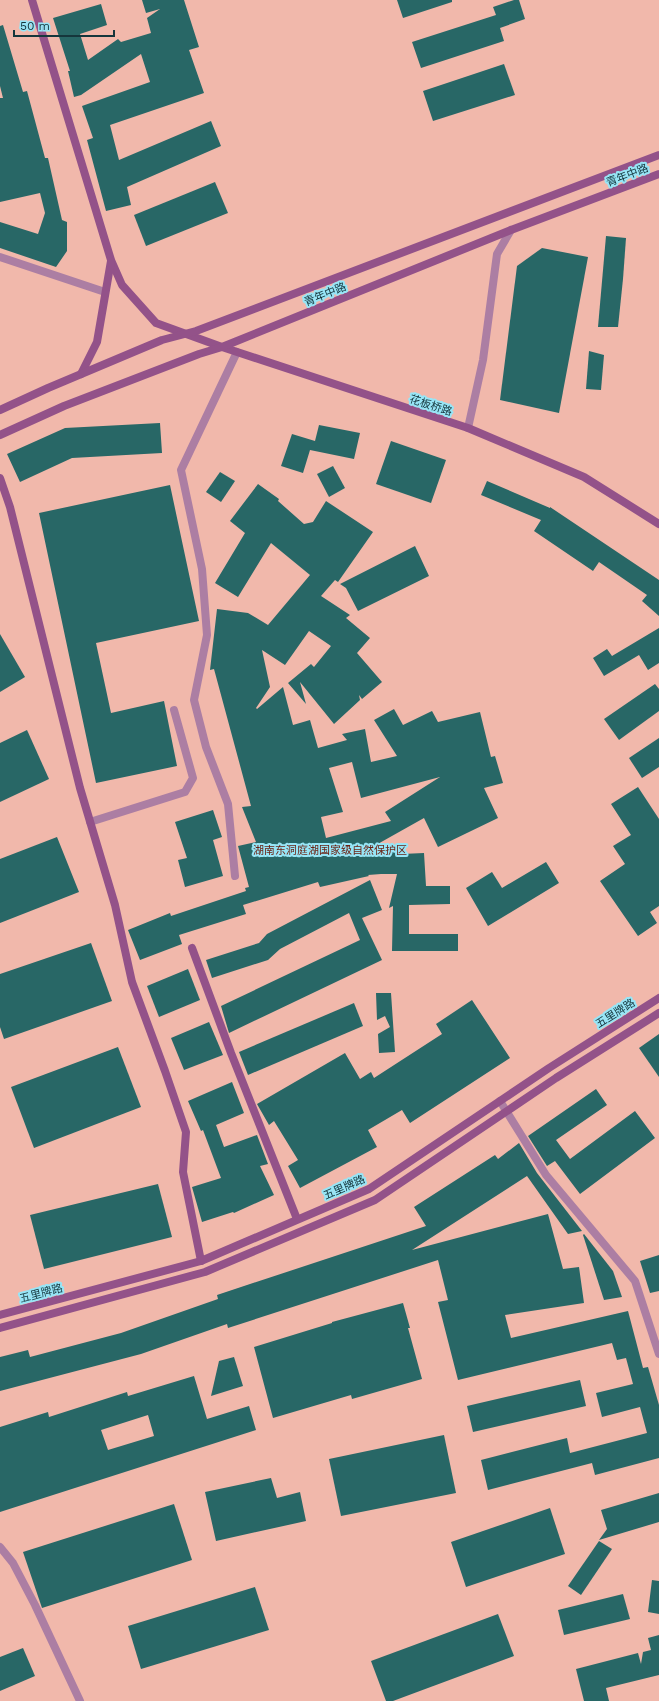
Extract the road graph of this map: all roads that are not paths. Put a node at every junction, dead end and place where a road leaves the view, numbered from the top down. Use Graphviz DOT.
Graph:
graph roads {
  1 [pos="32,0"];
  2 [pos="659,155"];
  3 [pos="659,174"];
  4 [pos="511,230"];
  5 [pos="0,257"];
  6 [pos="111,260"];
  7 [pos="105,292"];
  8 [pos="183,334"];
  9 [pos="222,347"];
  10 [pos="237,352"];
  11 [pos="81,374"];
  12 [pos="0,410"];
  13 [pos="468,428"];
  14 [pos="0,435"];
  15 [pos="0,478"];
  16 [pos="659,524"];
  17 [pos="174,710"];
  18 [pos="90,822"];
  19 [pos="235,876"];
  20 [pos="192,948"];
  21 [pos="659,998"];
  22 [pos="659,1013"];
  23 [pos="500,1101"];
  24 [pos="507,1112"];
  25 [pos="297,1219"];
  26 [pos="201,1261"];
  27 [pos="0,1315"];
  28 [pos="0,1328"];
  29 [pos="659,1354"];
  30 [pos="0,1547"];
  31 [pos="80,1701"];
  1 -- 6 [label="main road, 花板桥路"];
  2 -- 8 [label="main road, 青年中路"];
  3 -- 4 [label="main road, 青年中路"];
  4 -- 9 [label="main road, 青年中路"];
  4 -- 13 [label="street"];
  5 -- 7 [label="street"];
  6 -- 7 [label="main road"];
  6 -- 8 [label="main road, 花板桥路"];
  7 -- 11 [label="main road"];
  8 -- 9 [label="main road, 花板桥路"];
  8 -- 11 [label="main road, 青年中路"];
  9 -- 10 [label="main road, 花板桥路"];
  9 -- 14 [label="main road, 青年中路"];
  10 -- 13 [label="main road, 花板桥路"];
  10 -- 19 [label="street"];
  11 -- 12 [label="main road, 青年中路"];
  13 -- 16 [label="main road, 花板桥路"];
  15 -- 18 [label="main road"];
  17 -- 18 [label="street"];
  18 -- 26 [label="main road"];
  20 -- 25 [label="main road"];
  21 -- 23 [label="main road, 五里牌路"];
  22 -- 24 [label="main road, 五里牌路"];
  23 -- 24 [label="street"];
  23 -- 25 [label="main road, 五里牌路"];
  24 -- 28 [label="main road, 五里牌路"];
  24 -- 29 [label="street"];
  25 -- 26 [label="main road, 五里牌路"];
  26 -- 27 [label="main road, 五里牌路"];
  30 -- 31 [label="street"];
}
